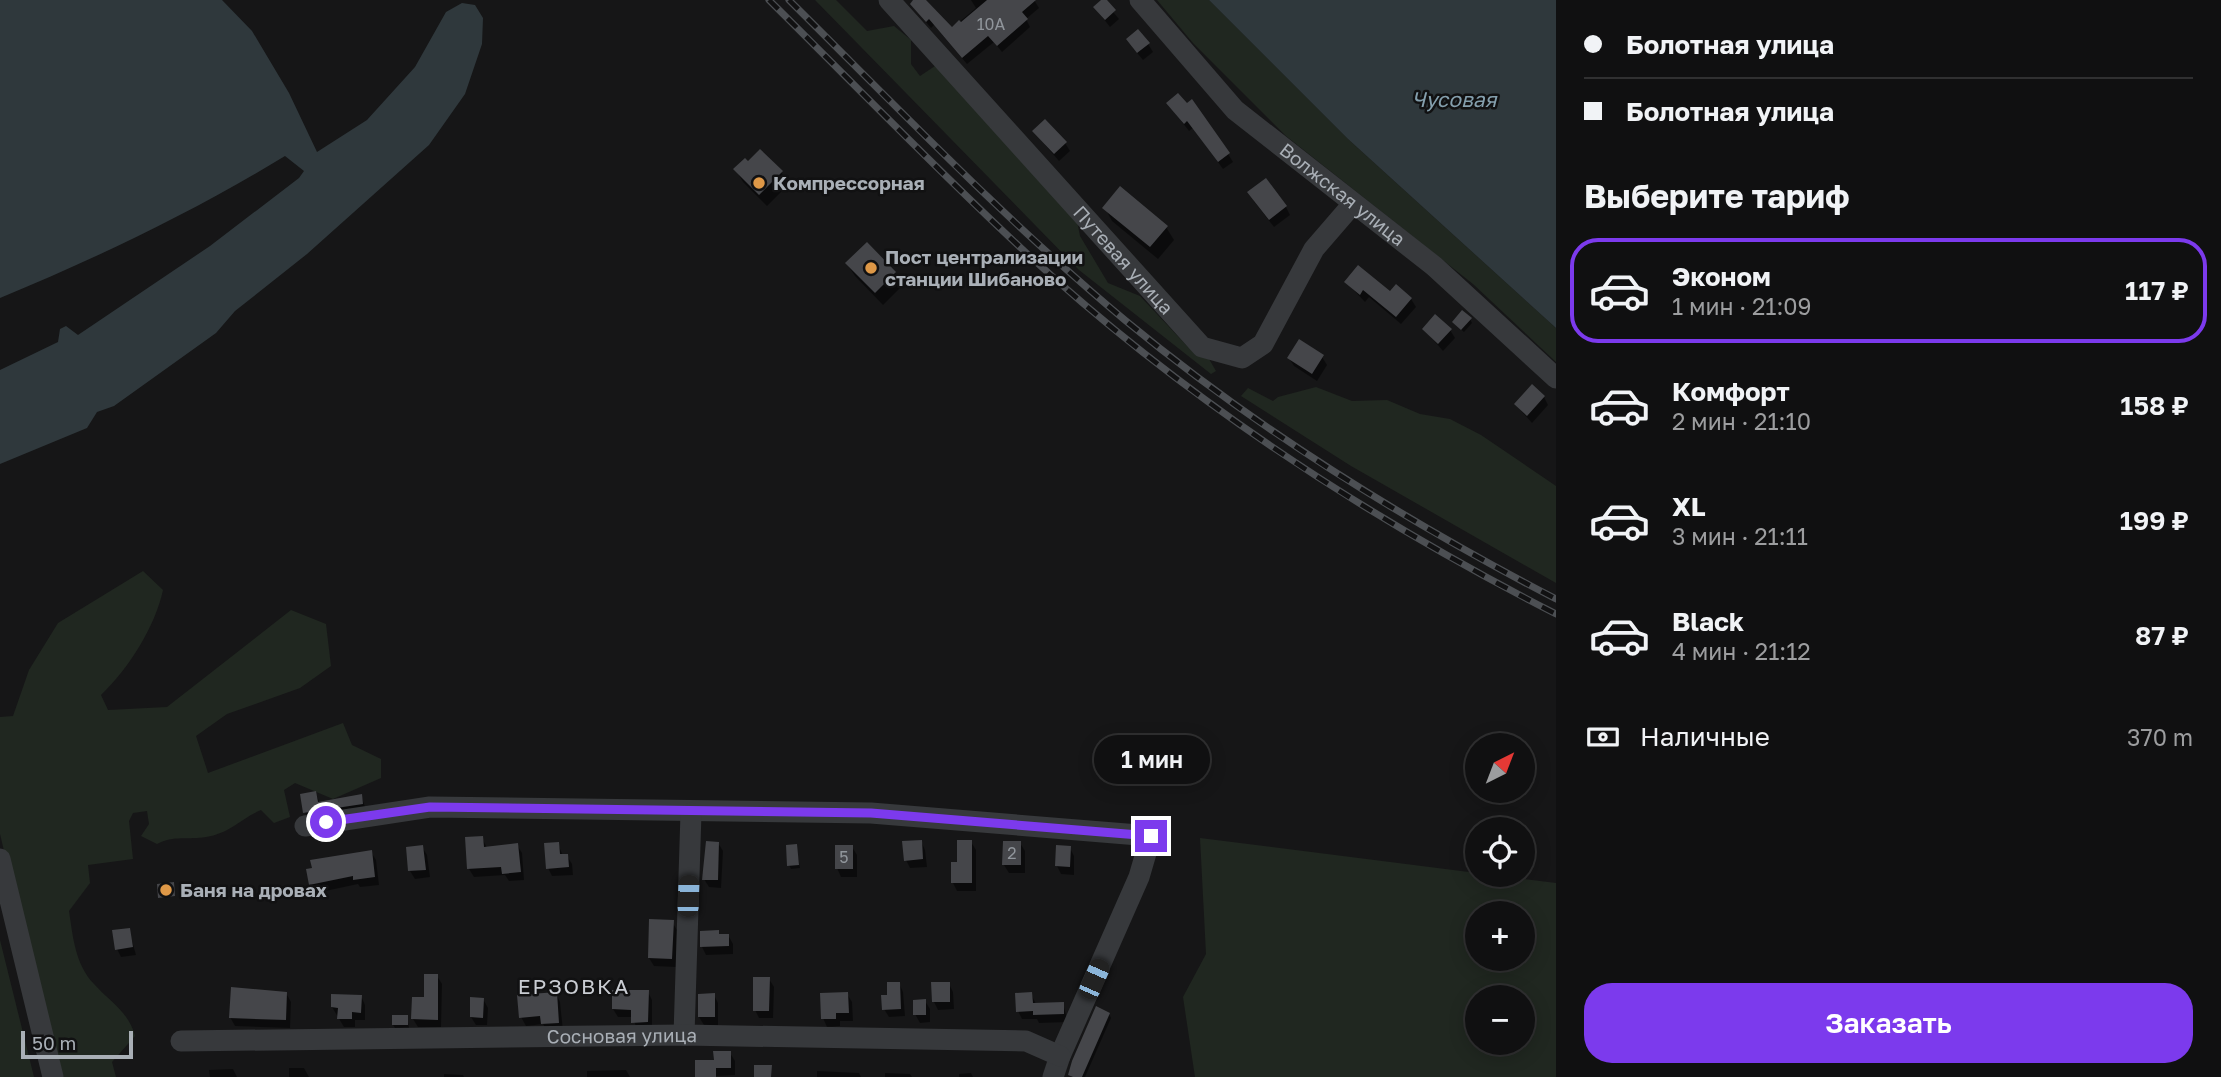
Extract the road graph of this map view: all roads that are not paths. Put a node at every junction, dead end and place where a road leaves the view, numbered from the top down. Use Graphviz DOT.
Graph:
graph roads {
  1 [pos="889,0"];
  2 [pos="1140,0"];
  3 [pos="1352,205"];
  4 [pos="1556,378"];
  5 [pos="691,813"];
  6 [pos="305,826"];
  7 [pos="0,859"];
  8 [pos="684,1035"];
  9 [pos="181,1041"];
  10 [pos="1059,1056"];
  11 [pos="53,1077"];
  12 [pos="1053,1077"];
  1 -- 3 [label="street, Путевая улица"];
  2 -- 3 [label="street, Волжская улица"];
  3 -- 4 [label="street, Волжская улица"];
  5 -- 6 [label="street"];
  5 -- 8 [label="street"];
  5 -- 10 [label="street"];
  7 -- 11 [label="street"];
  8 -- 9 [label="street, Сосновая улица"];
  8 -- 10 [label="street, Сосновая улица"];
  10 -- 12 [label="street"];
}
